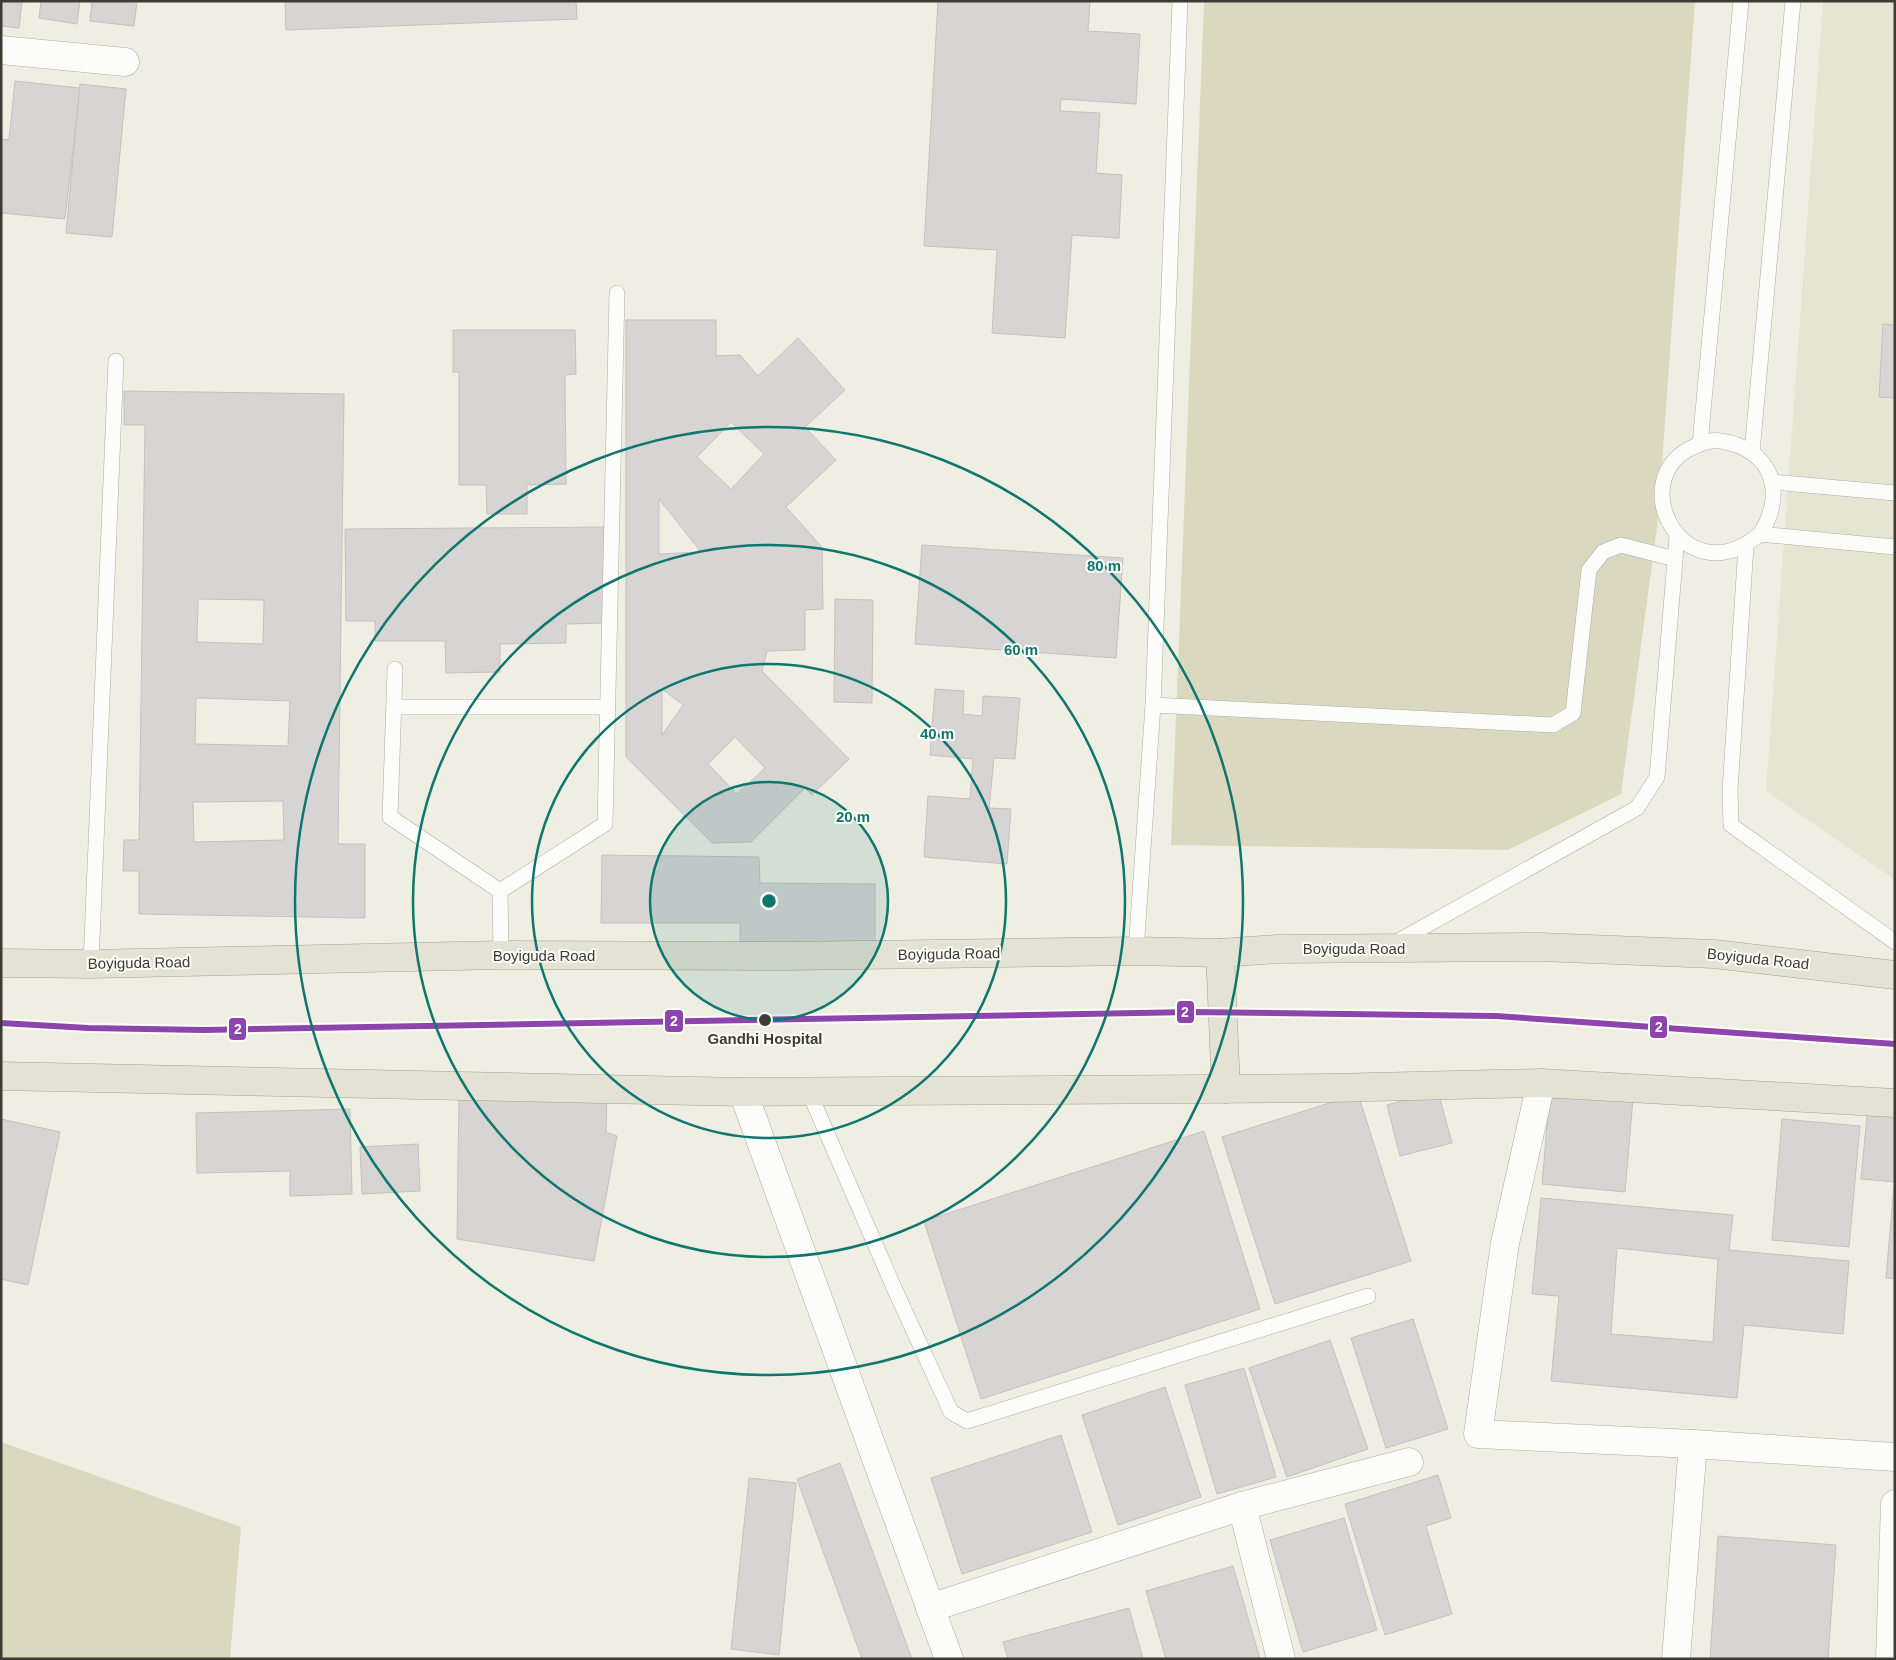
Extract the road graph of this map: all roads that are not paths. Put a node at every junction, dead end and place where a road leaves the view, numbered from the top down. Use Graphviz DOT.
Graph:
graph roads {
  1 [pos="1180,1"];
  2 [pos="1741,1"];
  3 [pos="1792,1"];
  4 [pos="1,50"];
  5 [pos="125,62"];
  6 [pos="617,293"];
  7 [pos="116,361"];
  8 [pos="1700,444"];
  9 [pos="1752,452"];
  10 [pos="1772,482"];
  11 [pos="1895,493"];
  12 [pos="1760,534"];
  13 [pos="1677,536"];
  14 [pos="1746,546"];
  15 [pos="1895,547"];
  16 [pos="1675,559"];
  17 [pos="395,669"];
  18 [pos="1153,705"];
  19 [pos="394,707"];
  20 [pos="608,707"];
  21 [pos="500,892"];
  22 [pos="1895,942"];
  23 [pos="1383,950"];
  24 [pos="1136,951"];
  25 [pos="1220,953"];
  26 [pos="501,955"];
  27 [pos="1,963"];
  28 [pos="90,964"];
  29 [pos="1895,975"];
  30 [pos="1,1076"];
  31 [pos="1541,1083"];
  32 [pos="1226,1089"];
  33 [pos="743,1092"];
  34 [pos="809,1092"];
  35 [pos="1895,1103"];
  36 [pos="1368,1296"];
  37 [pos="1693,1444"];
  38 [pos="1895,1457"];
  39 [pos="1409,1462"];
  40 [pos="1895,1504"];
  41 [pos="1242,1506"];
  42 [pos="930,1608"];
  43 [pos="949,1659"];
  44 [pos="1281,1659"];
  45 [pos="1676,1659"];
  46 [pos="1890,1659"];
  1 -- 18 [label="lane"];
  2 -- 8 [label="lane"];
  3 -- 9 [label="lane"];
  4 -- 5 [label="street"];
  6 -- 20 [label="lane"];
  7 -- 28 [label="lane"];
  8 -- 9 [label="lane"];
  8 -- 13 [label="lane"];
  9 -- 10 [label="lane"];
  10 -- 11 [label="lane"];
  10 -- 12 [label="lane"];
  12 -- 14 [label="lane"];
  12 -- 15 [label="lane"];
  13 -- 14 [label="lane"];
  13 -- 16 [label="lane"];
  14 -- 22 [label="lane"];
  16 -- 18 [label="lane"];
  16 -- 23 [label="lane"];
  17 -- 19 [label="lane"];
  18 -- 24 [label="lane"];
  19 -- 20 [label="lane"];
  19 -- 21 [label="lane"];
  20 -- 21 [label="lane"];
  21 -- 26 [label="lane"];
  23 -- 25 [label="main road, Boyiguda Road"];
  23 -- 29 [label="main road, Boyiguda Road"];
  24 -- 25 [label="main road, Boyiguda Road"];
  24 -- 26 [label="main road, Boyiguda Road"];
  25 -- 32 [label="main road"];
  26 -- 28 [label="main road, Boyiguda Road"];
  27 -- 28 [label="main road, Boyiguda Road"];
  30 -- 33 [label="main road"];
  31 -- 32 [label="main road"];
  31 -- 35 [label="main road"];
  31 -- 37 [label="street"];
  32 -- 34 [label="main road"];
  33 -- 34 [label="main road"];
  33 -- 42 [label="street"];
  34 -- 36 [label="lane"];
  37 -- 38 [label="street"];
  37 -- 45 [label="street"];
  39 -- 41 [label="street"];
  40 -- 46 [label="street"];
  41 -- 42 [label="street"];
  41 -- 44 [label="street"];
  42 -- 43 [label="street"];
}
